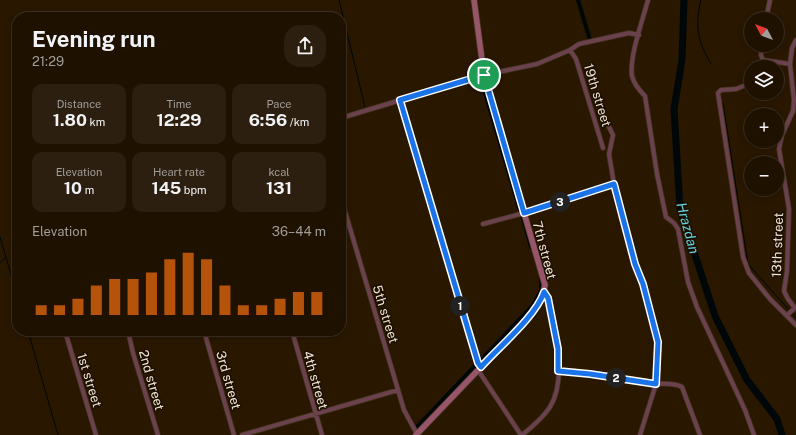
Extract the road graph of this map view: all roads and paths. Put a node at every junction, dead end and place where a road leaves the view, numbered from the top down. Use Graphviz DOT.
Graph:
graph roads {
  1 [pos="474,0"];
  2 [pos="648,0"];
  3 [pos="770,0"];
  4 [pos="767,12"];
  5 [pos="639,35"];
  6 [pos="796,40"];
  7 [pos="570,50"];
  8 [pos="761,52"];
  9 [pos="764,60"];
  10 [pos="784,63"];
  11 [pos="790,64"];
  12 [pos="484,75"];
  13 [pos="794,83"];
  14 [pos="744,86"];
  15 [pos="400,100"];
  16 [pos="346,116"];
  17 [pos="609,127"];
  18 [pos="603,148"];
  19 [pos="614,184"];
  20 [pos="524,213"];
  21 [pos="346,215"];
  22 [pos="483,224"];
  23 [pos="544,292"];
  24 [pos="795,307"];
  25 [pos="787,315"];
  26 [pos="796,325"];
  27 [pos="66,336"];
  28 [pos="129,336"];
  29 [pos="205,336"];
  30 [pos="293,336"];
  31 [pos="479,368"];
  32 [pos="558,371"];
  33 [pos="656,384"];
  34 [pos="398,390"];
  35 [pos="316,414"];
  36 [pos="416,434"];
  37 [pos="96,435"];
  38 [pos="158,435"];
  39 [pos="234,435"];
  40 [pos="242,435"];
  41 [pos="322,435"];
  42 [pos="522,435"];
  43 [pos="640,435"];
  44 [pos="700,435"];
  45 [pos="754,435"];
  1 -- 12 [label="main road, 7th street"];
  2 -- 5 [label="street"];
  3 -- 4 [label="street"];
  5 -- 7 [label="street"];
  5 -- 45 [label="street"];
  6 -- 11 [label="street, 13th street"];
  7 -- 12 [label="street"];
  7 -- 18 [label="street, 19th street"];
  8 -- 9 [label="street"];
  10 -- 11 [label="street"];
  11 -- 13 [label="street, 13th street"];
  12 -- 15 [label="street"];
  12 -- 20 [label="main road, 7th street"];
  13 -- 24 [label="street, 13th street"];
  14 -- 25 [label="street"];
  15 -- 16 [label="street"];
  15 -- 31 [label="street"];
  17 -- 19 [label="street, 19th street"];
  19 -- 20 [label="street"];
  19 -- 33 [label="street, 19th street"];
  20 -- 22 [label="street"];
  20 -- 23 [label="main road, 7th street"];
  21 -- 34 [label="street, 5th street"];
  23 -- 31 [label="main road, 7th street"];
  23 -- 32 [label="street"];
  24 -- 25 [label="street"];
  25 -- 26 [label="street"];
  27 -- 37 [label="street, 1st street"];
  28 -- 38 [label="street, 2nd street"];
  29 -- 39 [label="street, 3rd street"];
  30 -- 35 [label="street, 4th street"];
  31 -- 36 [label="main road, 7th street"];
  31 -- 42 [label="street"];
  32 -- 33 [label="street"];
  32 -- 42 [label="street"];
  33 -- 43 [label="street, 19th street"];
  33 -- 44 [label="street"];
  34 -- 35 [label="street"];
  34 -- 36 [label="street, 5th street"];
  35 -- 40 [label="street"];
  35 -- 41 [label="street, 4th street"];
}
